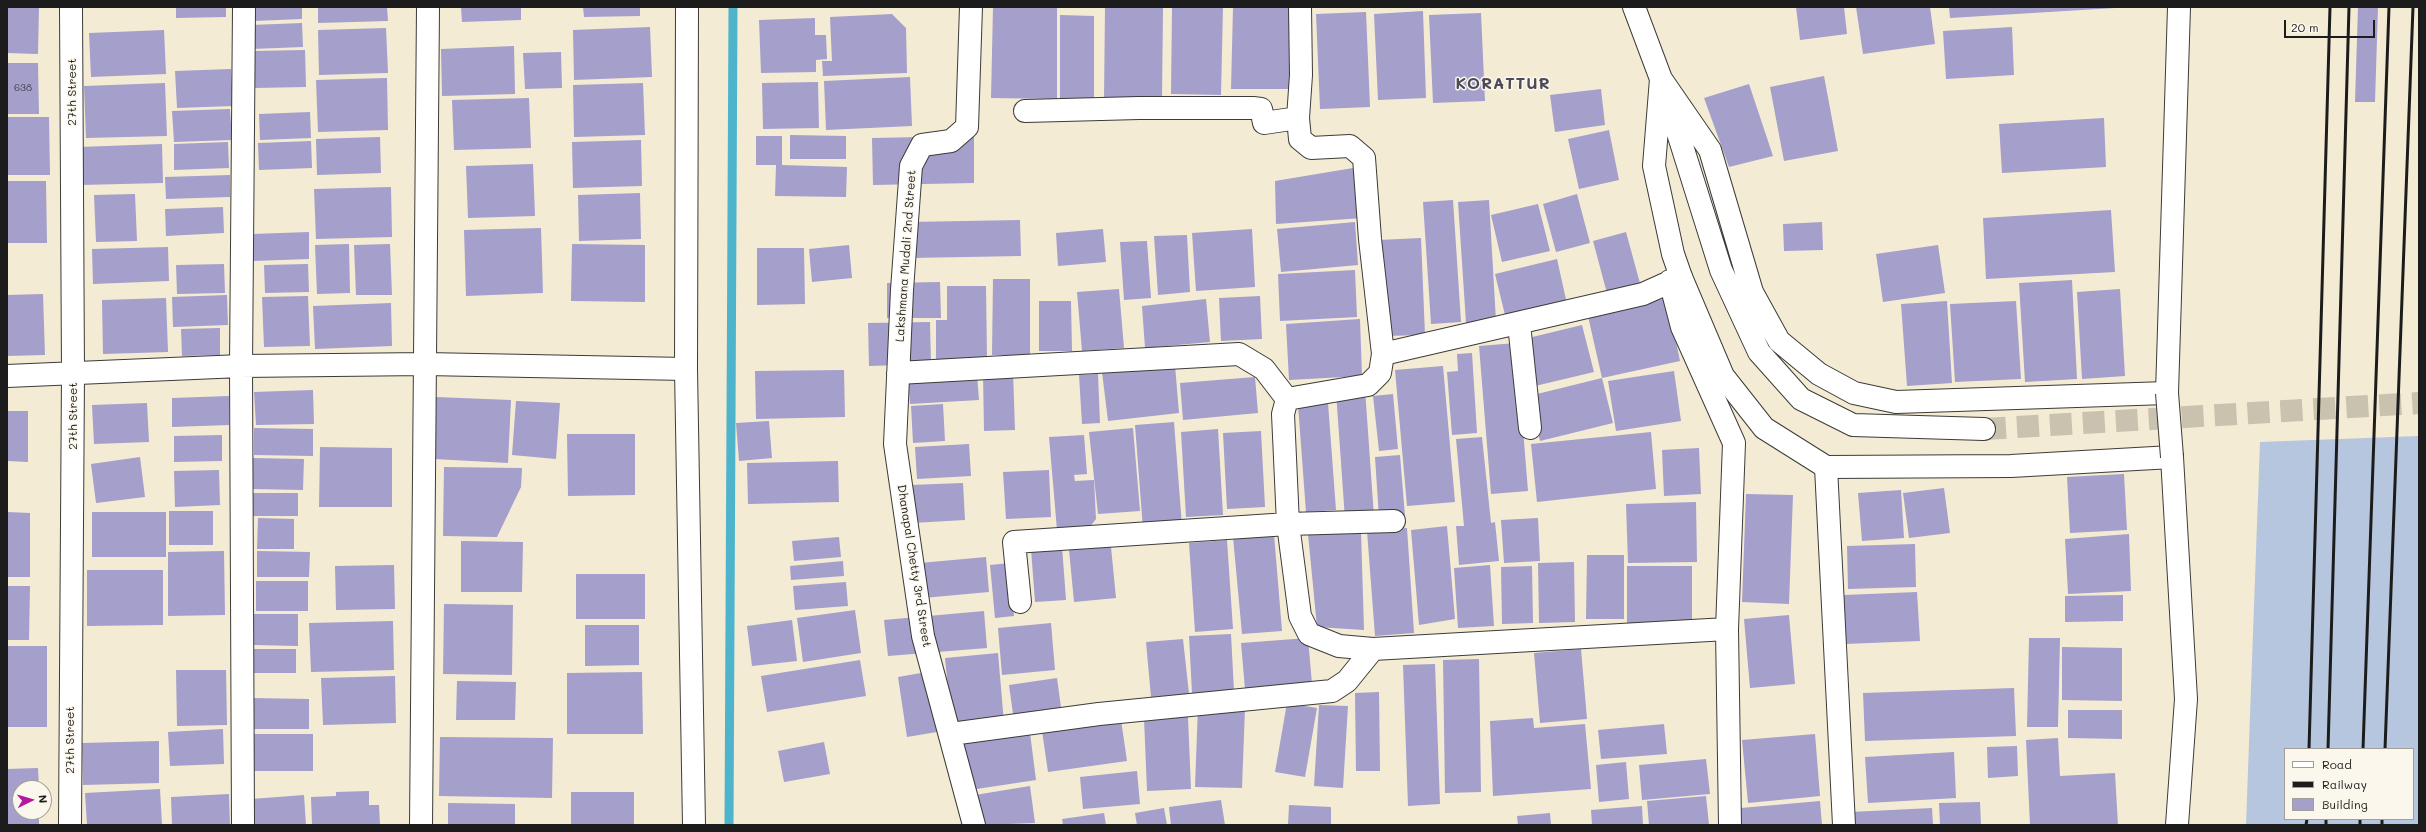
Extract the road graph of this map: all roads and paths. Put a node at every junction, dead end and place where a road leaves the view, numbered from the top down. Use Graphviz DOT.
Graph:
graph roads {
  1 [pos="72,7"];
  2 [pos="244,7"];
  3 [pos="428,7"];
  4 [pos="688,7"];
  5 [pos="971,7"];
  6 [pos="1300,7"];
  7 [pos="1634,7"];
  8 [pos="2179,7"];
  9 [pos="1661,79"];
  10 [pos="1025,111"];
  11 [pos="1298,118"];
  12 [pos="1675,279"];
  13 [pos="1519,324"];
  14 [pos="1383,354"];
  15 [pos="425,364"];
  16 [pos="241,366"];
  17 [pos="686,369"];
  18 [pos="898,372"];
  19 [pos="73,373"];
  20 [pos="7,376"];
  21 [pos="2167,393"];
  22 [pos="1287,399"];
  23 [pos="1530,428"];
  24 [pos="1984,429"];
  25 [pos="2172,457"];
  26 [pos="1826,467"];
  27 [pos="1394,521"];
  28 [pos="1288,524"];
  29 [pos="1020,602"];
  30 [pos="1728,629"];
  31 [pos="1373,649"];
  32 [pos="951,734"];
  33 [pos="70,825"];
  34 [pos="243,825"];
  35 [pos="421,825"];
  36 [pos="694,825"];
  37 [pos="974,825"];
  38 [pos="1730,825"];
  39 [pos="1844,825"];
  40 [pos="2177,825"];
  1 -- 19 [label="street, 27th Street"];
  2 -- 16 [label="street"];
  3 -- 15 [label="street"];
  4 -- 17 [label="street"];
  5 -- 18 [label="street, Lakshmana Mudali 2nd Street"];
  6 -- 11 [label="street"];
  7 -- 9 [label="street"];
  8 -- 21 [label="street"];
  9 -- 12 [label="street"];
  9 -- 21 [label="street"];
  9 -- 24 [label="street"];
  10 -- 11 [label="street"];
  11 -- 14 [label="street"];
  12 -- 13 [label="street"];
  12 -- 26 [label="street"];
  12 -- 30 [label="street"];
  13 -- 14 [label="street"];
  13 -- 23 [label="street"];
  14 -- 22 [label="street"];
  15 -- 16 [label="street"];
  15 -- 17 [label="street"];
  15 -- 35 [label="street"];
  16 -- 19 [label="street"];
  16 -- 34 [label="street"];
  17 -- 36 [label="street"];
  18 -- 22 [label="street"];
  18 -- 32 [label="street, Dhanapal Chetty 3rd Street"];
  19 -- 20 [label="street"];
  19 -- 33 [label="street, 27th Street"];
  21 -- 25 [label="street, bridge"];
  22 -- 28 [label="street"];
  25 -- 26 [label="street"];
  25 -- 40 [label="street"];
  26 -- 39 [label="street"];
  27 -- 28 [label="street"];
  28 -- 29 [label="street"];
  28 -- 31 [label="street"];
  30 -- 31 [label="street"];
  30 -- 38 [label="street"];
  31 -- 32 [label="street"];
  32 -- 37 [label="street, Dhanapal Chetty 3rd Street"];
}
